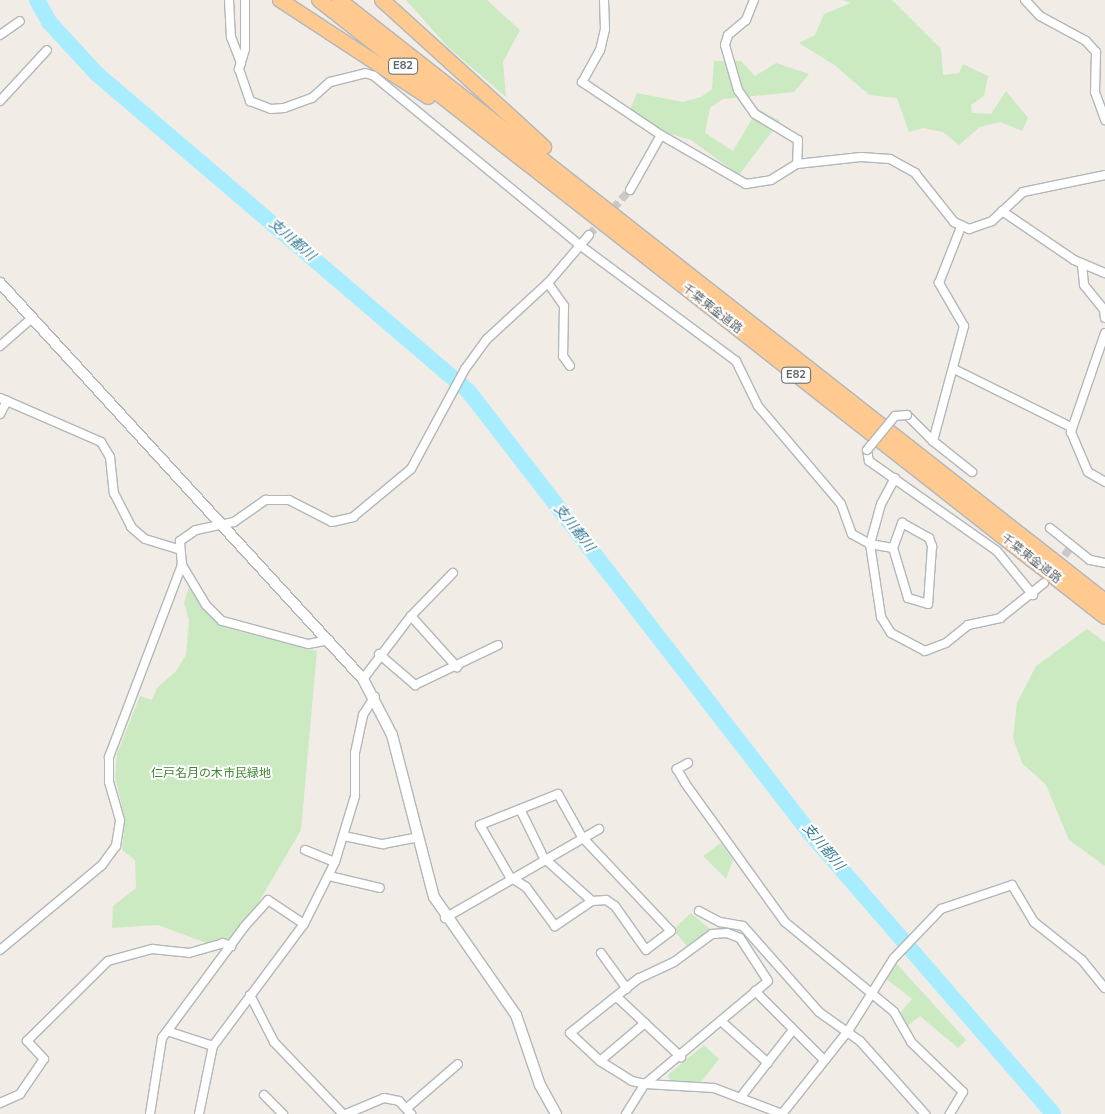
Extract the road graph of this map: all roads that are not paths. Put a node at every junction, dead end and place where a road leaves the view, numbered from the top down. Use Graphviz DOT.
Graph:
graph roads {
  1 [pos="229,0"];
  2 [pos="245,0"];
  3 [pos="280,0"];
  4 [pos="319,0"];
  5 [pos="339,0"];
  6 [pos="382,0"];
  7 [pos="604,0"];
  8 [pos="754,0"];
  9 [pos="1025,0"];
  10 [pos="20,21"];
  11 [pos="0,35"];
  12 [pos="47,50"];
  13 [pos="1105,50"];
  14 [pos="1098,56"];
  15 [pos="241,63"];
  16 [pos="0,101"];
  17 [pos="1105,120"];
  18 [pos="486,133"];
  19 [pos="661,135"];
  20 [pos="797,164"];
  21 [pos="1105,175"];
  22 [pos="630,190"];
  23 [pos="1002,212"];
  24 [pos="961,227"];
  25 [pos="589,235"];
  26 [pos="581,246"];
  27 [pos="661,250"];
  28 [pos="1082,265"];
  29 [pos="1105,273"];
  30 [pos="0,283"];
  31 [pos="548,283"];
  32 [pos="32,318"];
  33 [pos="1105,318"];
  34 [pos="1105,333"];
  35 [pos="0,346"];
  36 [pos="570,366"];
  37 [pos="956,370"];
  38 [pos="4,400"];
  39 [pos="0,414"];
  40 [pos="1071,427"];
  41 [pos="933,441"];
  42 [pos="972,472"];
  43 [pos="895,478"];
  44 [pos="1105,482"];
  45 [pos="223,526"];
  46 [pos="1050,528"];
  47 [pos="870,544"];
  48 [pos="893,548"];
  49 [pos="177,549"];
  50 [pos="1105,563"];
  51 [pos="182,565"];
  52 [pos="453,573"];
  53 [pos="1044,583"];
  54 [pos="1033,594"];
  55 [pos="1105,601"];
  56 [pos="411,616"];
  57 [pos="1105,617"];
  58 [pos="329,640"];
  59 [pos="498,644"];
  60 [pos="379,654"];
  61 [pos="457,667"];
  62 [pos="363,679"];
  63 [pos="375,696"];
  64 [pos="688,764"];
  65 [pos="520,809"];
  66 [pos="599,829"];
  67 [pos="344,836"];
  68 [pos="415,838"];
  69 [pos="582,838"];
  70 [pos="305,850"];
  71 [pos="544,858"];
  72 [pos="335,862"];
  73 [pos="328,876"];
  74 [pos="510,877"];
  75 [pos="380,888"];
  76 [pos="592,901"];
  77 [pos="699,911"];
  78 [pos="445,918"];
  79 [pos="304,924"];
  80 [pos="231,946"];
  81 [pos="0,950"];
  82 [pos="601,953"];
  83 [pos="1105,988"];
  84 [pos="626,989"];
  85 [pos="754,992"];
  86 [pos="872,994"];
  87 [pos="250,995"];
  88 [pos="617,997"];
  89 [pos="721,1021"];
  90 [pos="644,1023"];
  91 [pos="793,1030"];
  92 [pos="167,1031"];
  93 [pos="848,1031"];
  94 [pos="213,1046"];
  95 [pos="681,1057"];
  96 [pos="824,1060"];
  97 [pos="600,1061"];
  98 [pos="768,1063"];
  99 [pos="458,1064"];
  100 [pos="645,1084"];
  101 [pos="264,1095"];
  102 [pos="740,1098"];
  103 [pos="0,1103"];
  104 [pos="409,1111"];
  105 [pos="150,1114"];
  106 [pos="199,1114"];
  107 [pos="283,1114"];
  108 [pos="344,1114"];
  109 [pos="556,1114"];
  110 [pos="626,1114"];
  111 [pos="782,1114"];
  112 [pos="925,1114"];
  113 [pos="950,1114"];
  1 -- 15 [label="street"];
  2 -- 15 [label="street"];
  3 -- 18 [label="highway"];
  4 -- 18 [label="highway, 千葉東金道路 / E82"];
  5 -- 27 [label="highway, E82"];
  6 -- 27 [label="highway, E82"];
  7 -- 19 [label="street"];
  8 -- 20 [label="street"];
  9 -- 14 [label="street"];
  10 -- 11 [label="street"];
  12 -- 16 [label="street"];
  13 -- 14 [label="street"];
  14 -- 17 [label="street"];
  15 -- 26 [label="street"];
  18 -- 57 [label="highway, 千葉東金道路 / E82"];
  19 -- 20 [label="street"];
  19 -- 22 [label="street"];
  20 -- 24 [label="street"];
  21 -- 23 [label="street"];
  23 -- 24 [label="street"];
  23 -- 28 [label="street"];
  24 -- 37 [label="street"];
  25 -- 26 [label="street"];
  26 -- 31 [label="street"];
  26 -- 47 [label="street"];
  27 -- 55 [label="highway, 千葉東金道路 / E82"];
  28 -- 29 [label="street"];
  28 -- 33 [label="street"];
  30 -- 32 [label="street"];
  31 -- 36 [label="street"];
  31 -- 45 [label="street"];
  32 -- 35 [label="street"];
  32 -- 45 [label="street"];
  34 -- 40 [label="street"];
  37 -- 40 [label="street"];
  37 -- 41 [label="street"];
  38 -- 39 [label="street"];
  38 -- 49 [label="street"];
  40 -- 44 [label="street"];
  41 -- 42 [label="street"];
  41 -- 43 [label="street, bridge"];
  43 -- 47 [label="street"];
  43 -- 54 [label="street"];
  45 -- 49 [label="street"];
  45 -- 58 [label="street"];
  46 -- 50 [label="street"];
  47 -- 48 [label="street"];
  47 -- 54 [label="street"];
  48 -- 48 [label="street"];
  49 -- 51 [label="street"];
  51 -- 58 [label="street"];
  51 -- 81 [label="street"];
  52 -- 56 [label="street"];
  53 -- 54 [label="street"];
  56 -- 60 [label="street"];
  56 -- 61 [label="street"];
  58 -- 62 [label="street"];
  59 -- 61 [label="street"];
  60 -- 61 [label="street"];
  60 -- 62 [label="street"];
  62 -- 63 [label="street"];
  63 -- 67 [label="street"];
  63 -- 68 [label="street"];
  64 -- 86 [label="street"];
  65 -- 69 [label="street"];
  65 -- 71 [label="street"];
  65 -- 74 [label="street"];
  66 -- 69 [label="street"];
  67 -- 68 [label="street"];
  67 -- 72 [label="street"];
  68 -- 78 [label="street"];
  69 -- 71 [label="street"];
  69 -- 76 [label="street"];
  70 -- 72 [label="street"];
  71 -- 74 [label="street"];
  71 -- 76 [label="street"];
  72 -- 73 [label="street"];
  73 -- 75 [label="street"];
  73 -- 79 [label="street"];
  74 -- 76 [label="street"];
  74 -- 78 [label="street"];
  77 -- 93 [label="street"];
  78 -- 109 [label="street"];
  79 -- 80 [label="street"];
  79 -- 87 [label="street"];
  80 -- 92 [label="street"];
  80 -- 103 [label="street"];
  82 -- 84 [label="street"];
  83 -- 86 [label="street"];
  84 -- 85 [label="street"];
  84 -- 88 [label="street"];
  85 -- 89 [label="street"];
  85 -- 91 [label="street"];
  86 -- 93 [label="street"];
  86 -- 113 [label="street"];
  87 -- 94 [label="street"];
  87 -- 108 [label="street"];
  88 -- 90 [label="street"];
  88 -- 97 [label="street"];
  89 -- 95 [label="street"];
  89 -- 98 [label="street"];
  90 -- 95 [label="street"];
  90 -- 97 [label="street"];
  91 -- 96 [label="street"];
  91 -- 98 [label="street"];
  92 -- 94 [label="street"];
  92 -- 105 [label="street"];
  93 -- 96 [label="street"];
  93 -- 112 [label="street"];
  94 -- 106 [label="street"];
  95 -- 100 [label="street"];
  96 -- 111 [label="street"];
  97 -- 100 [label="street"];
  98 -- 102 [label="street"];
  99 -- 104 [label="street"];
  100 -- 102 [label="street"];
  100 -- 110 [label="street"];
  101 -- 107 [label="street"];
  102 -- 111 [label="street"];
  104 -- 108 [label="street"];
}
